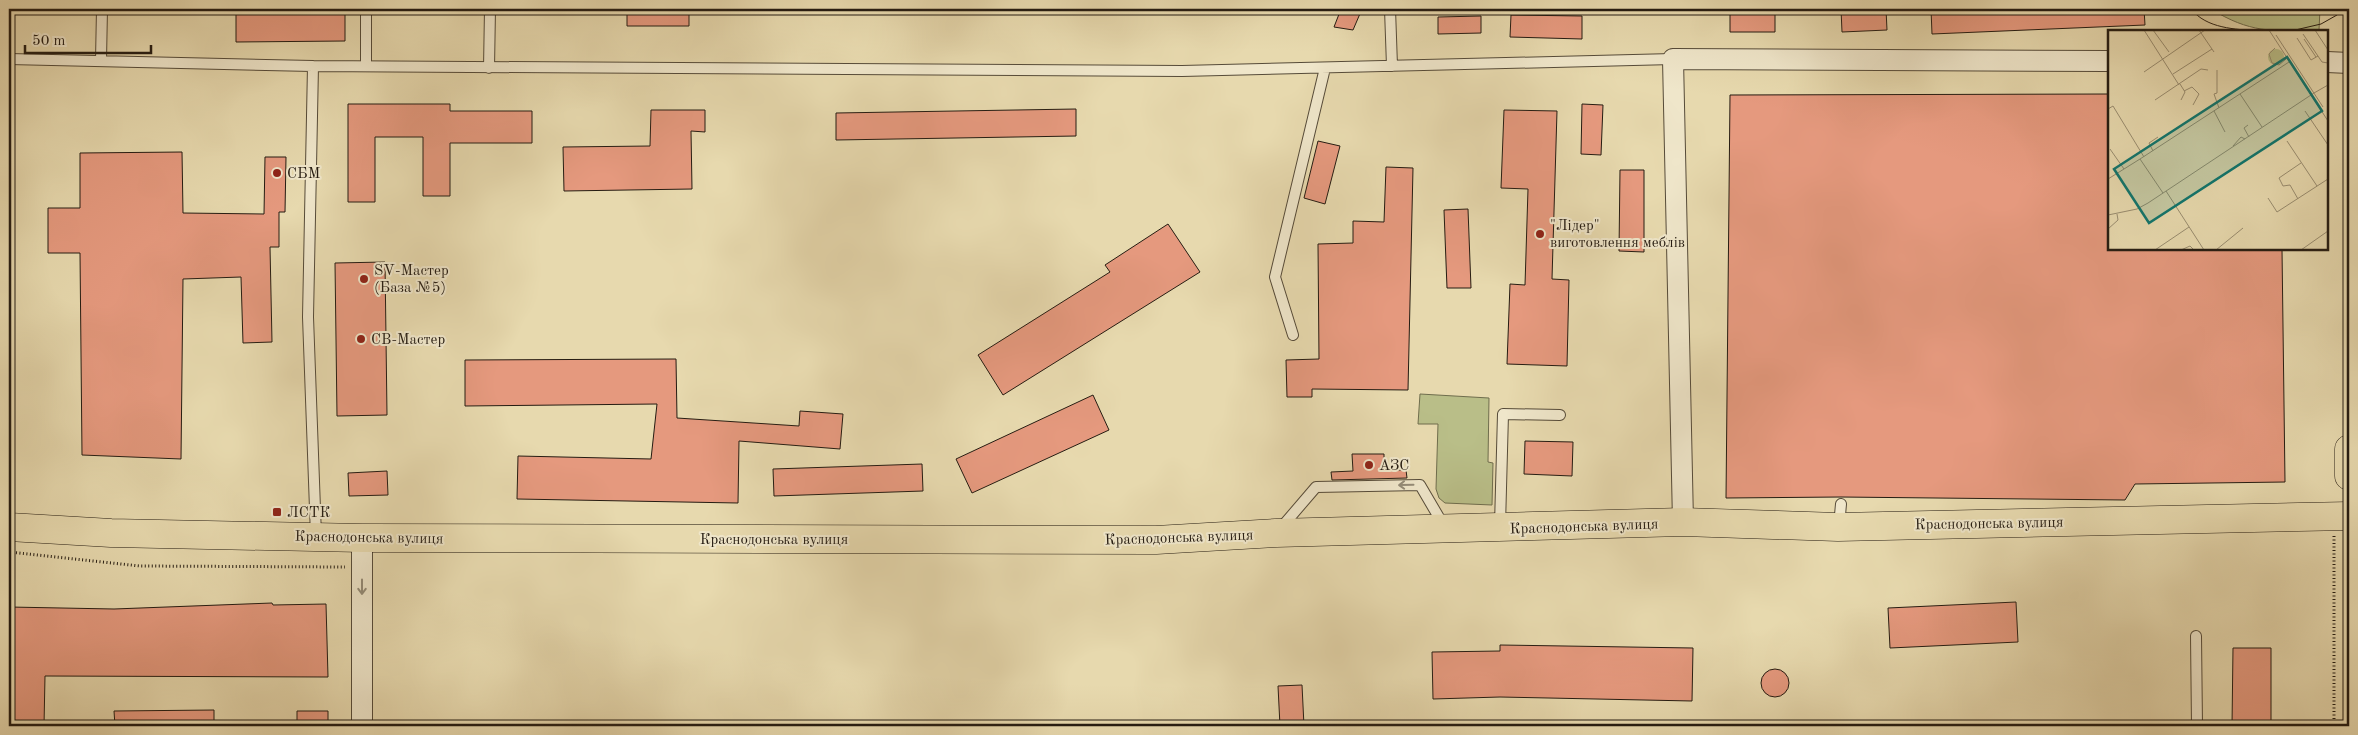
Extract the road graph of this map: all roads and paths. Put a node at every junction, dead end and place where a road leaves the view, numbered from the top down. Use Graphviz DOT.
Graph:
graph roads {
  1 [pos="102,9"];
  2 [pos="366,9"];
  3 [pos="490,9"];
  4 [pos="1390,9"];
  5 [pos="9,59"];
  6 [pos="1674,59"];
  7 [pos="101,60"];
  8 [pos="2108,61"];
  9 [pos="2328,62"];
  10 [pos="2349,63"];
  11 [pos="366,65"];
  12 [pos="313,66"];
  13 [pos="1392,66"];
  14 [pos="489,68"];
  15 [pos="1325,68"];
  16 [pos="1292,335"];
  17 [pos="1560,415"];
  18 [pos="2349,449"];
  19 [pos="2349,476"];
  20 [pos="2342,516"];
  21 [pos="1683,522"];
  22 [pos="9,527"];
  23 [pos="1446,529"];
  24 [pos="1500,529"];
  25 [pos="1276,534"];
  26 [pos="316,537"];
  27 [pos="362,538"];
  28 [pos="9,552"];
  29 [pos="362,567"];
  30 [pos="2196,636"];
  31 [pos="362,726"];
  32 [pos="2197,726"];
  33 [pos="2334,726"];
  1 -- 7 [label="lane"];
  2 -- 11 [label="lane"];
  3 -- 14 [label="lane"];
  4 -- 13 [label="lane"];
  5 -- 7 [label="lane"];
  6 -- 8 [label="street"];
  6 -- 13 [label="lane"];
  6 -- 21 [label="street"];
  7 -- 12 [label="lane"];
  9 -- 10 [label="street"];
  11 -- 12 [label="lane"];
  11 -- 14 [label="lane"];
  12 -- 26 [label="lane"];
  13 -- 15 [label="lane"];
  14 -- 15 [label="lane"];
  15 -- 16 [label="lane"];
  17 -- 24 [label="lane"];
  18 -- 19 [label="main road"];
  20 -- 21 [label="main road, Краснодонська вулиця"];
  20 -- 33 [label="path"];
  21 -- 24 [label="main road, Краснодонська вулиця"];
  22 -- 26 [label="main road, Краснодонська вулиця"];
  23 -- 24 [label="main road, Краснодонська вулиця"];
  23 -- 25 [label="main road, Краснодонська вулиця"];
  23 -- 25 [label="lane, one-way"];
  25 -- 27 [label="main road, Краснодонська вулиця"];
  26 -- 27 [label="main road, Краснодонська вулиця"];
  27 -- 29 [label="street"];
  28 -- 29 [label="path"];
  29 -- 31 [label="street, one-way"];
  30 -- 32 [label="lane"];
}
